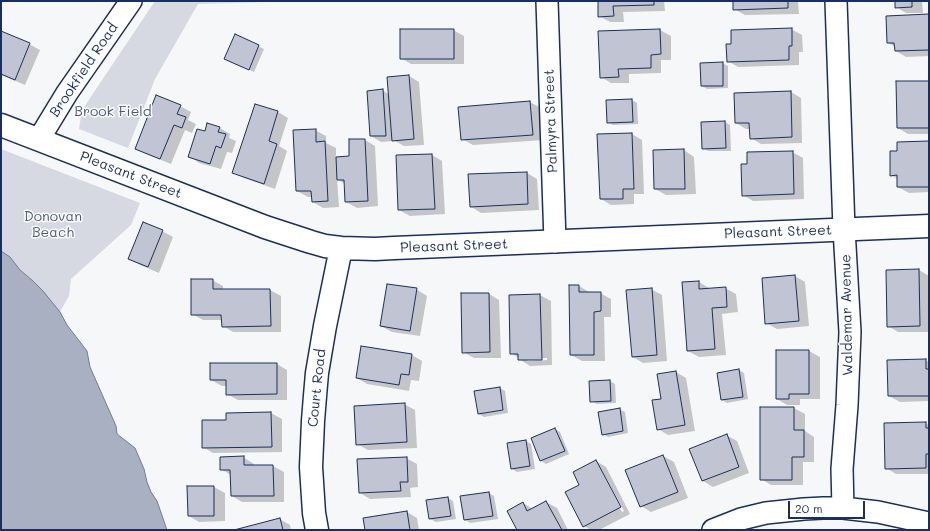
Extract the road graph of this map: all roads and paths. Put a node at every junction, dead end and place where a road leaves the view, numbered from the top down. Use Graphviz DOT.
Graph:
graph roads {
  1 [pos="130,1"];
  2 [pos="546,1"];
  3 [pos="836,1"];
  4 [pos="1,124"];
  5 [pos="39,139"];
  6 [pos="929,226"];
  7 [pos="844,229"];
  8 [pos="555,242"];
  9 [pos="342,248"];
  10 [pos="843,508"];
  11 [pos="929,523"];
  12 [pos="316,530"];
  13 [pos="713,530"];
  1 -- 5 [label="street, Brookfield Road"];
  2 -- 8 [label="street, Palmyra Street"];
  3 -- 7 [label="street, Waldemar Avenue"];
  4 -- 5 [label="main road, Pleasant Street"];
  5 -- 9 [label="main road, Pleasant Street"];
  6 -- 7 [label="main road, Pleasant Street"];
  7 -- 8 [label="main road, Pleasant Street"];
  7 -- 10 [label="street, Waldemar Avenue"];
  8 -- 9 [label="main road, Pleasant Street"];
  9 -- 12 [label="main road, Court Road"];
  10 -- 11 [label="street"];
  10 -- 13 [label="street"];
}
